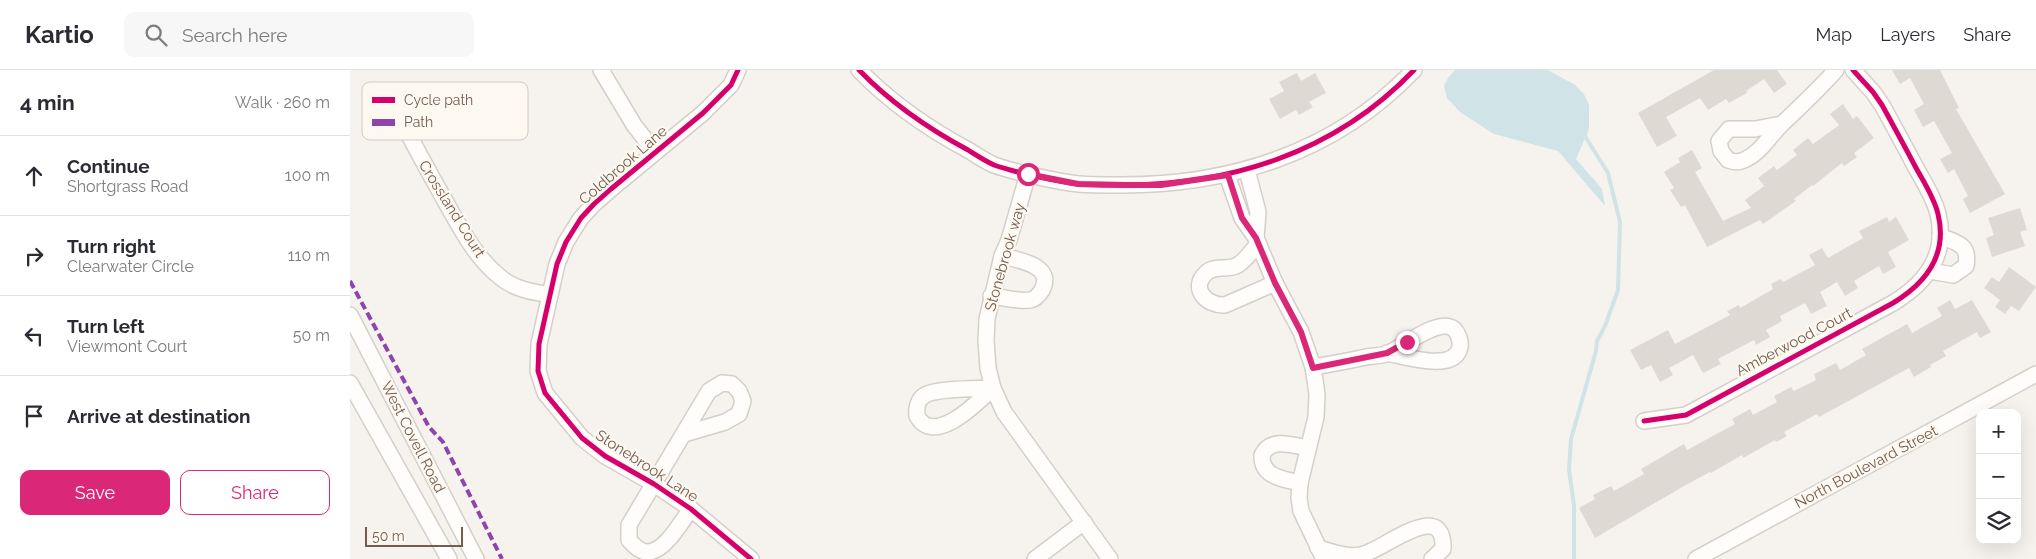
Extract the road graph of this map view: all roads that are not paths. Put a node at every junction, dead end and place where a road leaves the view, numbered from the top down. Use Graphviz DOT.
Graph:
graph roads {
  1 [pos="601,70"];
  2 [pos="738,70"];
  3 [pos="859,70"];
  4 [pos="1414,70"];
  5 [pos="1836,70"];
  6 [pos="1853,70"];
  7 [pos="1782,124"];
  8 [pos="412,140"];
  9 [pos="655,152"];
  10 [pos="1247,170"];
  11 [pos="1028,174"];
  12 [pos="1228,175"];
  13 [pos="1940,236"];
  14 [pos="1257,241"];
  15 [pos="1002,256"];
  16 [pos="1930,271"];
  17 [pos="1275,283"];
  18 [pos="550,295"];
  19 [pos="991,296"];
  20 [pos="350,315"];
  21 [pos="1387,353"];
  22 [pos="1313,368"];
  23 [pos="2036,374"];
  24 [pos="350,383"];
  25 [pos="1644,420"];
  26 [pos="684,434"];
  27 [pos="1308,448"];
  28 [pos="1300,483"];
  29 [pos="654,484"];
  30 [pos="691,509"];
  31 [pos="1084,522"];
  32 [pos="1321,553"];
  33 [pos="449,559"];
  34 [pos="476,559"];
  35 [pos="751,559"];
  36 [pos="1034,559"];
  37 [pos="1110,559"];
  38 [pos="1432,559"];
  39 [pos="1696,559"];
  1 -- 9 [label="street"];
  2 -- 9 [label="street, Coldbrook Lane"];
  3 -- 11 [label="street"];
  4 -- 10 [label="street"];
  5 -- 7 [label="street"];
  6 -- 13 [label="street, Amberwood Court"];
  8 -- 18 [label="street, Crossland Court"];
  9 -- 18 [label="street, Coldbrook Lane"];
  10 -- 12 [label="street"];
  10 -- 14 [label="street"];
  11 -- 12 [label="street"];
  11 -- 15 [label="street, Stonebrook way"];
  12 -- 14 [label="street"];
  13 -- 16 [label="street, Amberwood Court"];
  13 -- 16 [label="street"];
  14 -- 17 [label="street"];
  14 -- 17 [label="street"];
  15 -- 19 [label="street, Stonebrook way"];
  15 -- 19 [label="street"];
  16 -- 25 [label="street, Amberwood Court"];
  17 -- 22 [label="street"];
  18 -- 29 [label="street, Stonebrook Lane"];
  19 -- 31 [label="street, Stonebrook way"];
  20 -- 34 [label="street, West Covell Road"];
  21 -- 22 [label="street"];
  22 -- 27 [label="street"];
  23 -- 39 [label="street, North Boulevard Street"];
  24 -- 33 [label="street, West Covell Road"];
  26 -- 29 [label="street"];
  27 -- 28 [label="street"];
  27 -- 28 [label="street"];
  28 -- 32 [label="street"];
  29 -- 30 [label="street, Stonebrook Lane"];
  29 -- 30 [label="street, Stonebrook Lane"];
  30 -- 35 [label="street, Stonebrook Lane"];
  31 -- 36 [label="street"];
  31 -- 37 [label="street, Stonebrook way"];
  32 -- 38 [label="street"];
}
